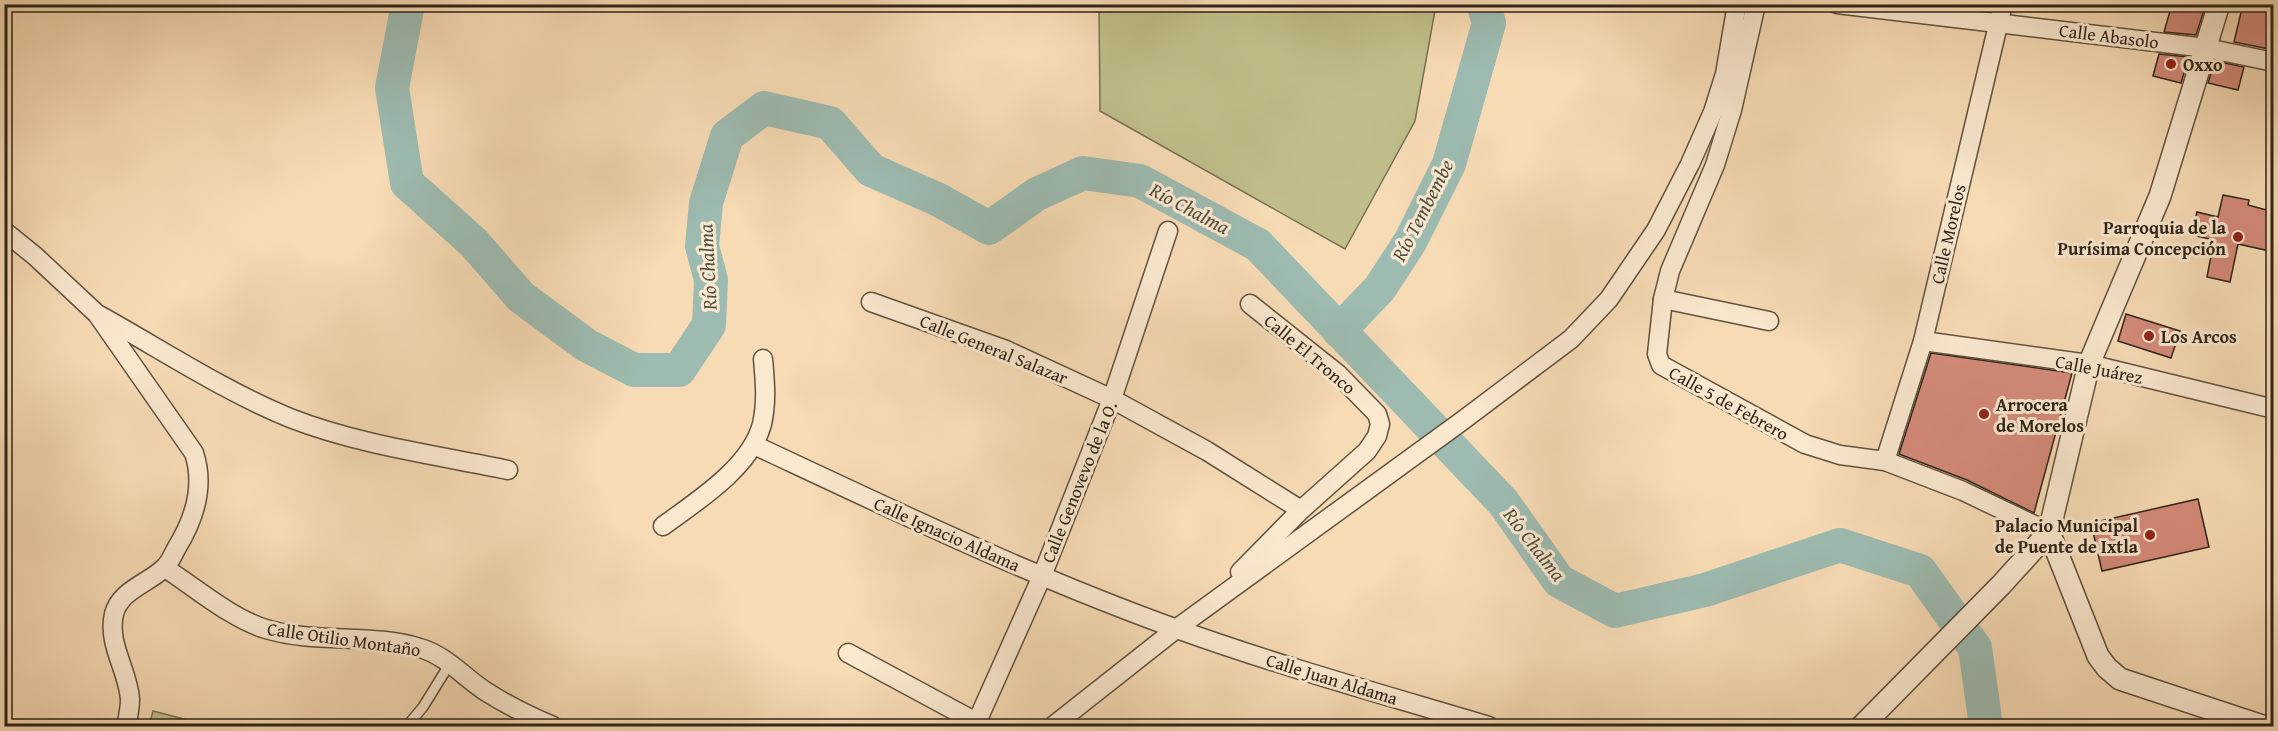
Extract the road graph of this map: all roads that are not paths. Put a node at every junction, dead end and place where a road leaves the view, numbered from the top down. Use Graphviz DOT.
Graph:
graph roads {
  1 [pos="1737,4"];
  2 [pos="1756,4"];
  3 [pos="1837,4"];
  4 [pos="2003,4"];
  5 [pos="2219,4"];
  6 [pos="1998,23"];
  7 [pos="2206,48"];
  8 [pos="2274,62"];
  9 [pos="4,231"];
  10 [pos="1168,231"];
  11 [pos="1663,299"];
  12 [pos="871,302"];
  13 [pos="1250,304"];
  14 [pos="97,314"];
  15 [pos="1769,321"];
  16 [pos="1923,341"];
  17 [pos="763,359"];
  18 [pos="2089,364"];
  19 [pos="1112,399"];
  20 [pos="2274,409"];
  21 [pos="754,445"];
  22 [pos="1886,461"];
  23 [pos="508,470"];
  24 [pos="1301,510"];
  25 [pos="663,526"];
  26 [pos="2049,532"];
  27 [pos="165,568"];
  28 [pos="1041,576"];
  29 [pos="1210,604"];
  30 [pos="1176,629"];
  31 [pos="848,653"];
  32 [pos="449,665"];
  33 [pos="516,719"];
  34 [pos="976,724"];
  35 [pos="2250,725"];
  36 [pos="126,726"];
  37 [pos="406,726"];
  38 [pos="553,726"];
  39 [pos="1053,726"];
  40 [pos="1489,726"];
  41 [pos="1862,726"];
  1 -- 29 [label="street"];
  2 -- 11 [label="street, Calle 5 de Febrero"];
  3 -- 6 [label="street, Calle Abasolo"];
  4 -- 6 [label="street, Calle Morelos"];
  5 -- 7 [label="street"];
  6 -- 7 [label="street, Calle Abasolo"];
  6 -- 16 [label="street, Calle Morelos"];
  7 -- 8 [label="street, Calle Abasolo"];
  7 -- 18 [label="street"];
  9 -- 14 [label="street"];
  10 -- 19 [label="street, Calle Genovevo de la O."];
  11 -- 15 [label="street"];
  11 -- 22 [label="street, Calle 5 de Febrero"];
  12 -- 19 [label="street, Calle General Salazar"];
  13 -- 24 [label="street, Calle El Tronco"];
  14 -- 23 [label="street"];
  14 -- 27 [label="street"];
  16 -- 18 [label="street, Calle Juárez"];
  16 -- 22 [label="street, Calle Morelos"];
  17 -- 21 [label="street"];
  18 -- 20 [label="street, Calle Juárez"];
  18 -- 26 [label="street"];
  19 -- 24 [label="street, Calle General Salazar"];
  19 -- 28 [label="street, Calle Genovevo de la O."];
  21 -- 25 [label="street"];
  21 -- 28 [label="street, Calle Ignacio Aldama"];
  22 -- 26 [label="street, Calle 5 de Febrero"];
  24 -- 29 [label="street"];
  26 -- 35 [label="street"];
  26 -- 41 [label="street"];
  27 -- 32 [label="street, Calle Otilio Montaño"];
  27 -- 36 [label="street"];
  28 -- 30 [label="street, Calle Ignacio Aldama"];
  28 -- 34 [label="street, Calle Genovevo de la O."];
  29 -- 30 [label="street"];
  30 -- 39 [label="street"];
  30 -- 40 [label="street, Calle Juan Aldama"];
  31 -- 34 [label="street"];
  32 -- 33 [label="street, Calle Otilio Montaño"];
  32 -- 37 [label="lane"];
  33 -- 38 [label="street, Calle Otilio Montaño"];
}
